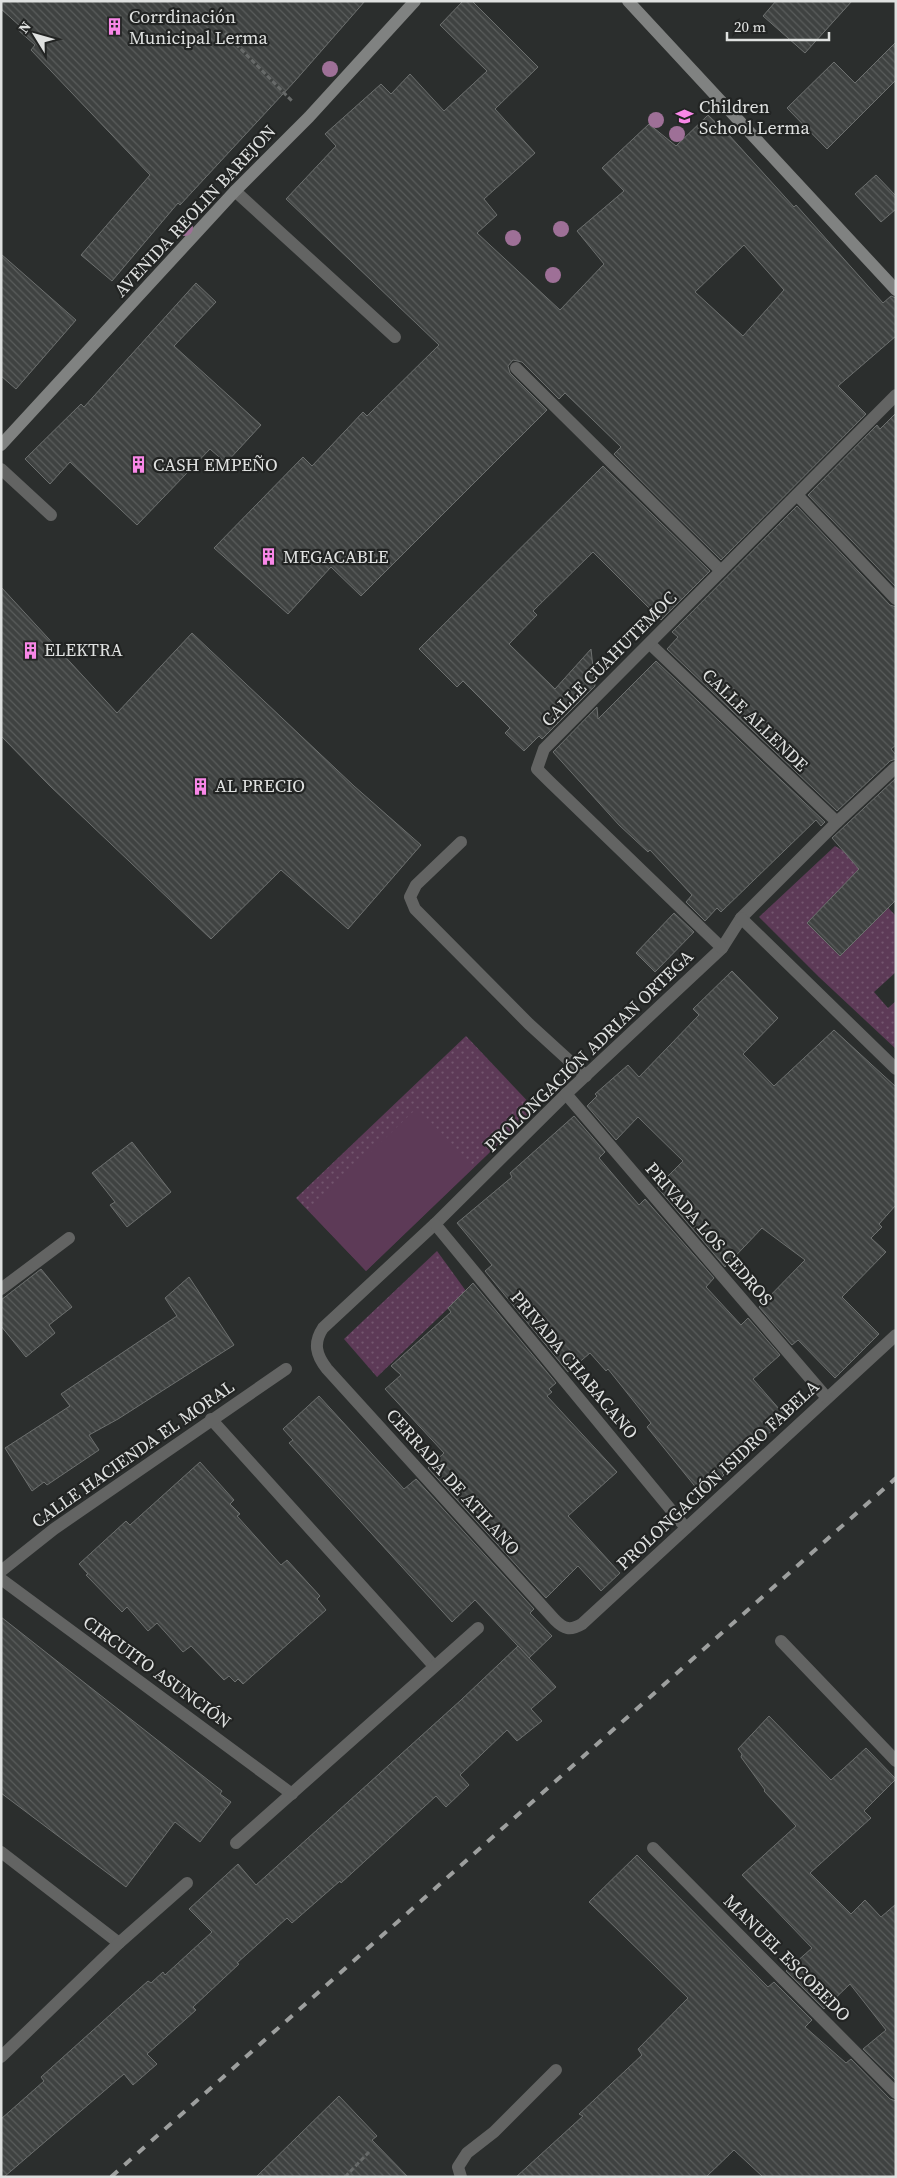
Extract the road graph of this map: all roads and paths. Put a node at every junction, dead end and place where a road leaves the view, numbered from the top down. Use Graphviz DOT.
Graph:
graph roads {
  1 [pos="415,1"];
  2 [pos="628,1"];
  3 [pos="225,33"];
  4 [pos="309,117"];
  5 [pos="235,191"];
  6 [pos="896,290"];
  7 [pos="395,337"];
  8 [pos="516,368"];
  9 [pos="896,395"];
  10 [pos="1,445"];
  11 [pos="1,469"];
  12 [pos="797,495"];
  13 [pos="51,515"];
  14 [pos="721,571"];
  15 [pos="896,598"];
  16 [pos="650,644"];
  17 [pos="896,767"];
  18 [pos="837,822"];
  19 [pos="461,842"];
  20 [pos="740,918"];
  21 [pos="722,948"];
  22 [pos="896,1069"];
  23 [pos="586,1076"];
  24 [pos="566,1094"];
  25 [pos="435,1224"];
  26 [pos="69,1238"];
  27 [pos="1,1289"];
  28 [pos="896,1335"];
  29 [pos="322,1362"];
  30 [pos="286,1369"];
  31 [pos="827,1398"];
  32 [pos="211,1419"];
  33 [pos="686,1528"];
  34 [pos="1,1571"];
  35 [pos="1,1579"];
  36 [pos="559,1625"];
  37 [pos="478,1628"];
  38 [pos="781,1642"];
  39 [pos="434,1666"];
  40 [pos="896,1761"];
  41 [pos="292,1794"];
  42 [pos="236,1843"];
  43 [pos="653,1848"];
  44 [pos="1,1852"];
  45 [pos="187,1883"];
  46 [pos="119,1943"];
  47 [pos="1,2057"];
  48 [pos="556,2070"];
  49 [pos="896,2093"];
  50 [pos="369,2152"];
  51 [pos="346,2177"];
  52 [pos="462,2177"];
  1 -- 4 [label="main road, AVENIDA REOLIN BAREJON"];
  2 -- 6 [label="main road"];
  3 -- 4 [label="path"];
  4 -- 5 [label="main road, AVENIDA REOLIN BAREJON"];
  5 -- 7 [label="street"];
  5 -- 10 [label="main road, AVENIDA REOLIN BAREJON"];
  8 -- 14 [label="street"];
  9 -- 12 [label="street, CALLE CUAHUTEMOC"];
  11 -- 13 [label="street"];
  12 -- 14 [label="street, CALLE CUAHUTEMOC"];
  12 -- 15 [label="street"];
  14 -- 16 [label="street, CALLE CUAHUTEMOC"];
  16 -- 18 [label="street, CALLE ALLENDE"];
  16 -- 21 [label="street, CALLE CUAHUTEMOC"];
  17 -- 18 [label="street, PROLONGACIÓN ADRIAN ORTEGA"];
  18 -- 20 [label="street, PROLONGACIÓN ADRIAN ORTEGA"];
  19 -- 23 [label="street"];
  20 -- 21 [label="street, PROLONGACIÓN ADRIAN ORTEGA"];
  20 -- 22 [label="street"];
  21 -- 23 [label="street, PROLONGACIÓN ADRIAN ORTEGA"];
  23 -- 24 [label="street, PROLONGACIÓN ADRIAN ORTEGA"];
  24 -- 25 [label="street, PROLONGACIÓN ADRIAN ORTEGA"];
  24 -- 31 [label="street, PRIVADA LOS CEDROS"];
  25 -- 29 [label="street, PROLONGACIÓN ADRIAN ORTEGA"];
  25 -- 33 [label="street, PRIVADA CHABACANO"];
  26 -- 27 [label="street"];
  28 -- 31 [label="street, PROLONGACIÓN ISIDRO FABELA"];
  29 -- 36 [label="street, CERRADA DE ATILANO"];
  30 -- 32 [label="street, CALLE HACIENDA EL MORAL"];
  31 -- 33 [label="street, PROLONGACIÓN ISIDRO FABELA"];
  32 -- 34 [label="street, CALLE HACIENDA EL MORAL"];
  32 -- 39 [label="street"];
  33 -- 36 [label="street, PROLONGACIÓN ISIDRO FABELA"];
  35 -- 41 [label="street, CIRCUITO ASUNCIÓN"];
  37 -- 39 [label="street"];
  38 -- 40 [label="street"];
  39 -- 41 [label="street"];
  41 -- 42 [label="street"];
  43 -- 49 [label="street, MANUEL ESCOBEDO"];
  44 -- 46 [label="street"];
  45 -- 46 [label="street"];
  46 -- 47 [label="street"];
  48 -- 52 [label="street"];
  50 -- 51 [label="path"];
}
